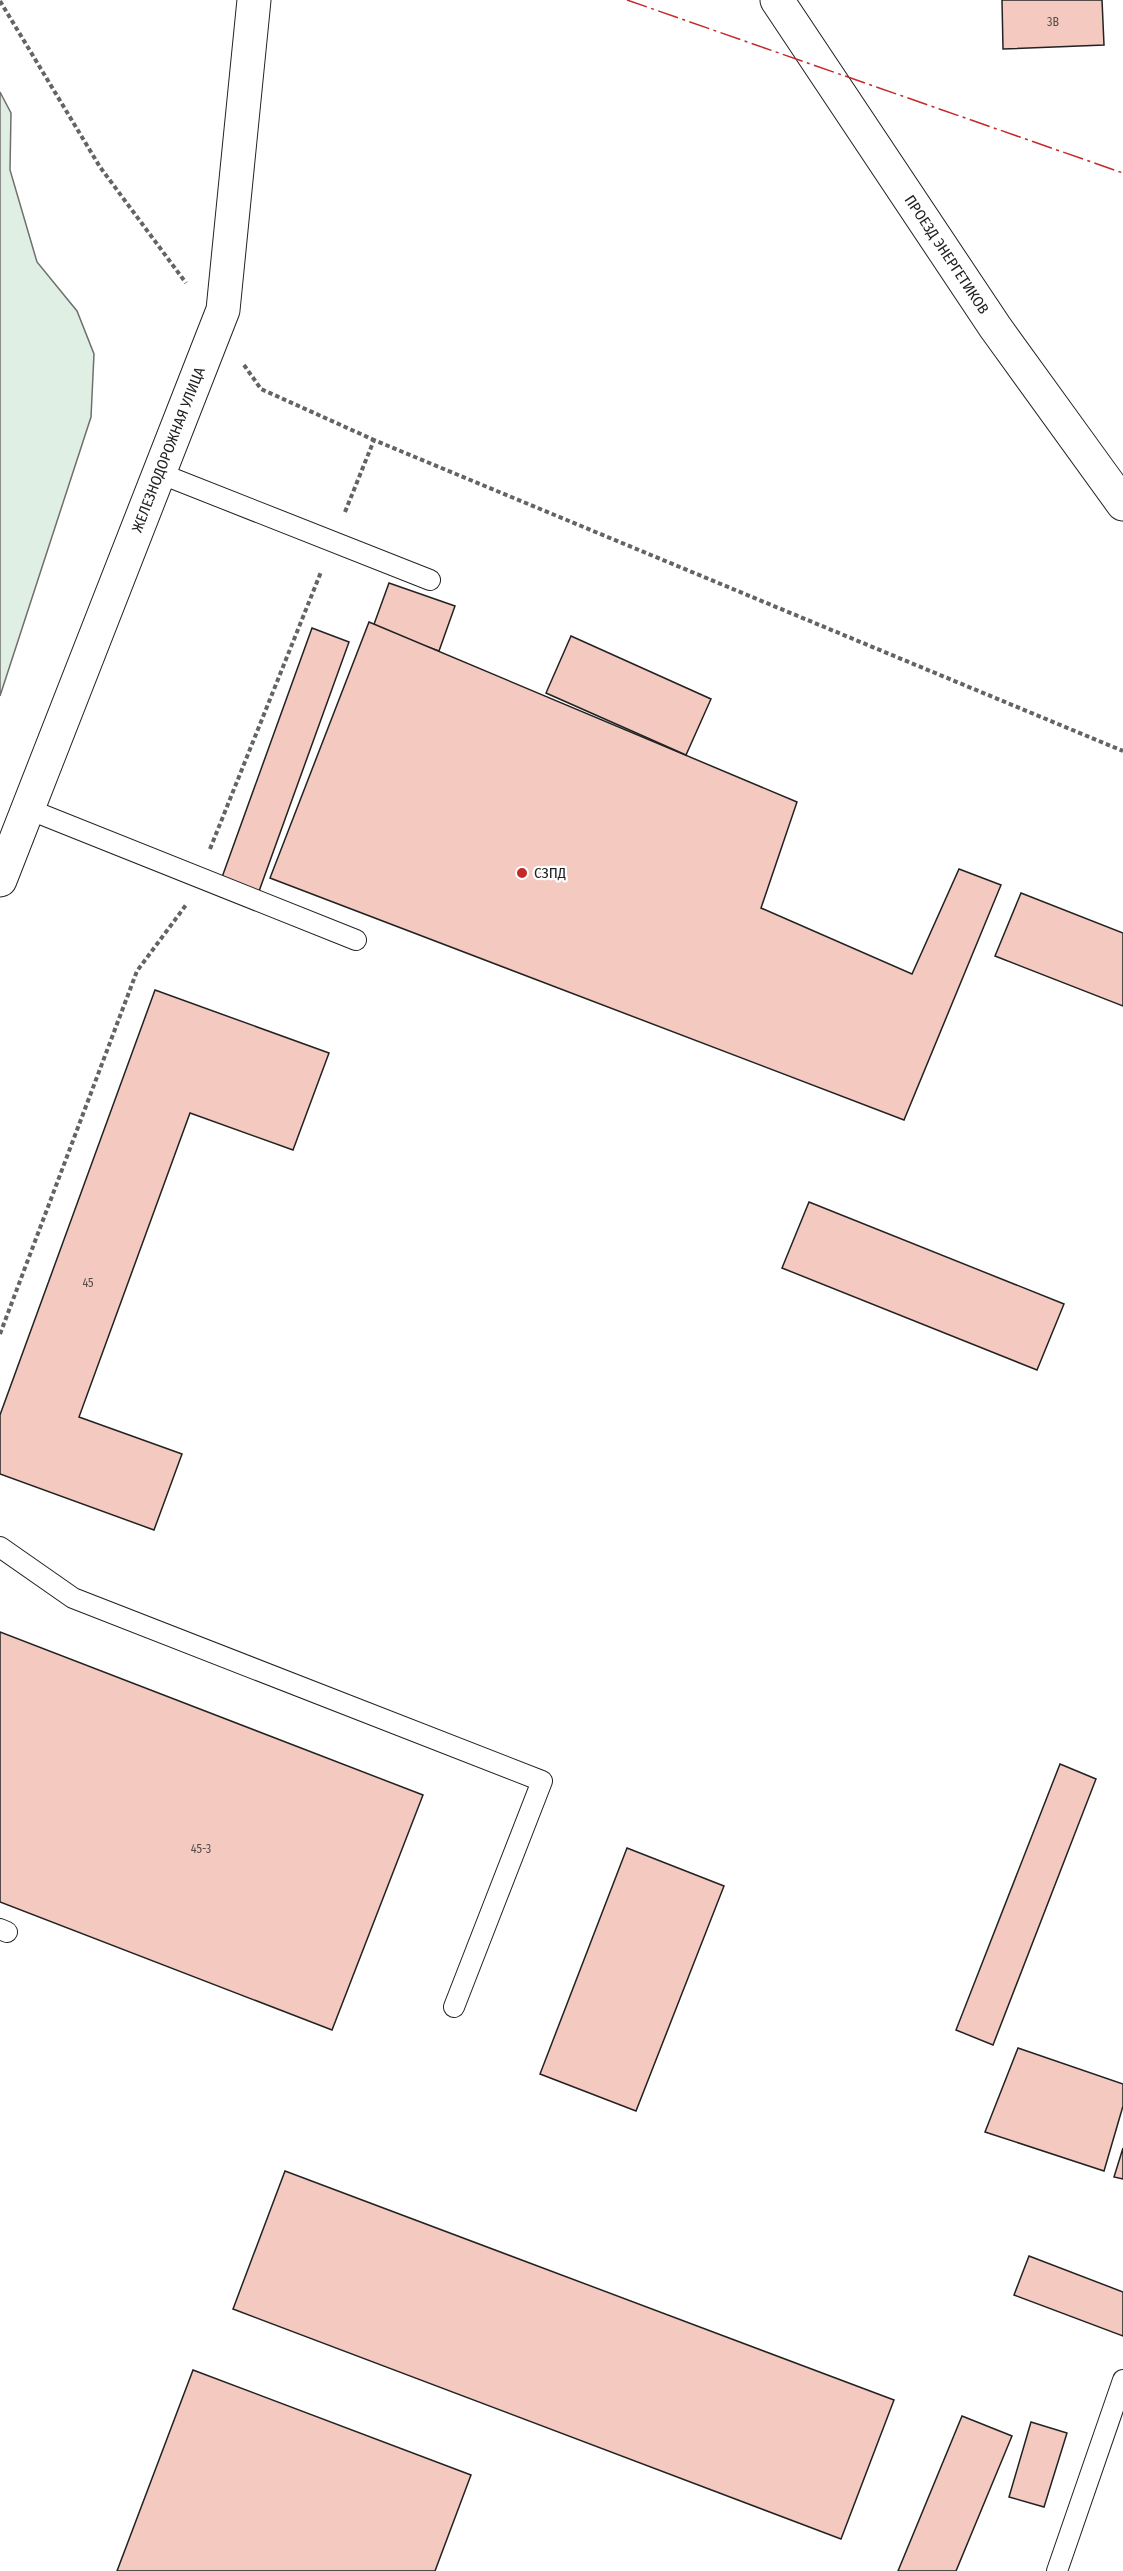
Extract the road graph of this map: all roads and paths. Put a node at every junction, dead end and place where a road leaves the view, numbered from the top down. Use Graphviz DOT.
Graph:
graph roads {
  1 [pos="254,0"];
  2 [pos="777,0"];
  3 [pos="0,1"];
  4 [pos="216,327"];
  5 [pos="374,440"];
  6 [pos="159,473"];
  7 [pos="1123,504"];
  8 [pos="333,541"];
  9 [pos="430,580"];
  10 [pos="1123,751"];
  11 [pos="28,808"];
  12 [pos="199,877"];
  13 [pos="0,880"];
  14 [pos="356,940"];
  15 [pos="0,1334"];
  16 [pos="0,1547"];
  17 [pos="454,2007"];
  18 [pos="1123,2380"];
  19 [pos="1058,2571"];
  1 -- 4 [label="street, ЖЕЛЕЗНОДОРОЖНАЯ УЛИЦА"];
  2 -- 7 [label="street, ПРОЕЗД ЭНЕРГЕТИКОВ"];
  3 -- 4 [label="path"];
  4 -- 5 [label="path"];
  4 -- 6 [label="street, ЖЕЛЕЗНОДОРОЖНАЯ УЛИЦА"];
  5 -- 8 [label="path"];
  5 -- 10 [label="path"];
  6 -- 8 [label="lane"];
  6 -- 11 [label="street, ЖЕЛЕЗНОДОРОЖНАЯ УЛИЦА"];
  8 -- 9 [label="lane"];
  8 -- 12 [label="path"];
  11 -- 12 [label="lane"];
  11 -- 13 [label="street, ЖЕЛЕЗНОДОРОЖНАЯ УЛИЦА"];
  12 -- 14 [label="lane"];
  12 -- 15 [label="path"];
  16 -- 17 [label="lane"];
  18 -- 19 [label="lane"];
}
